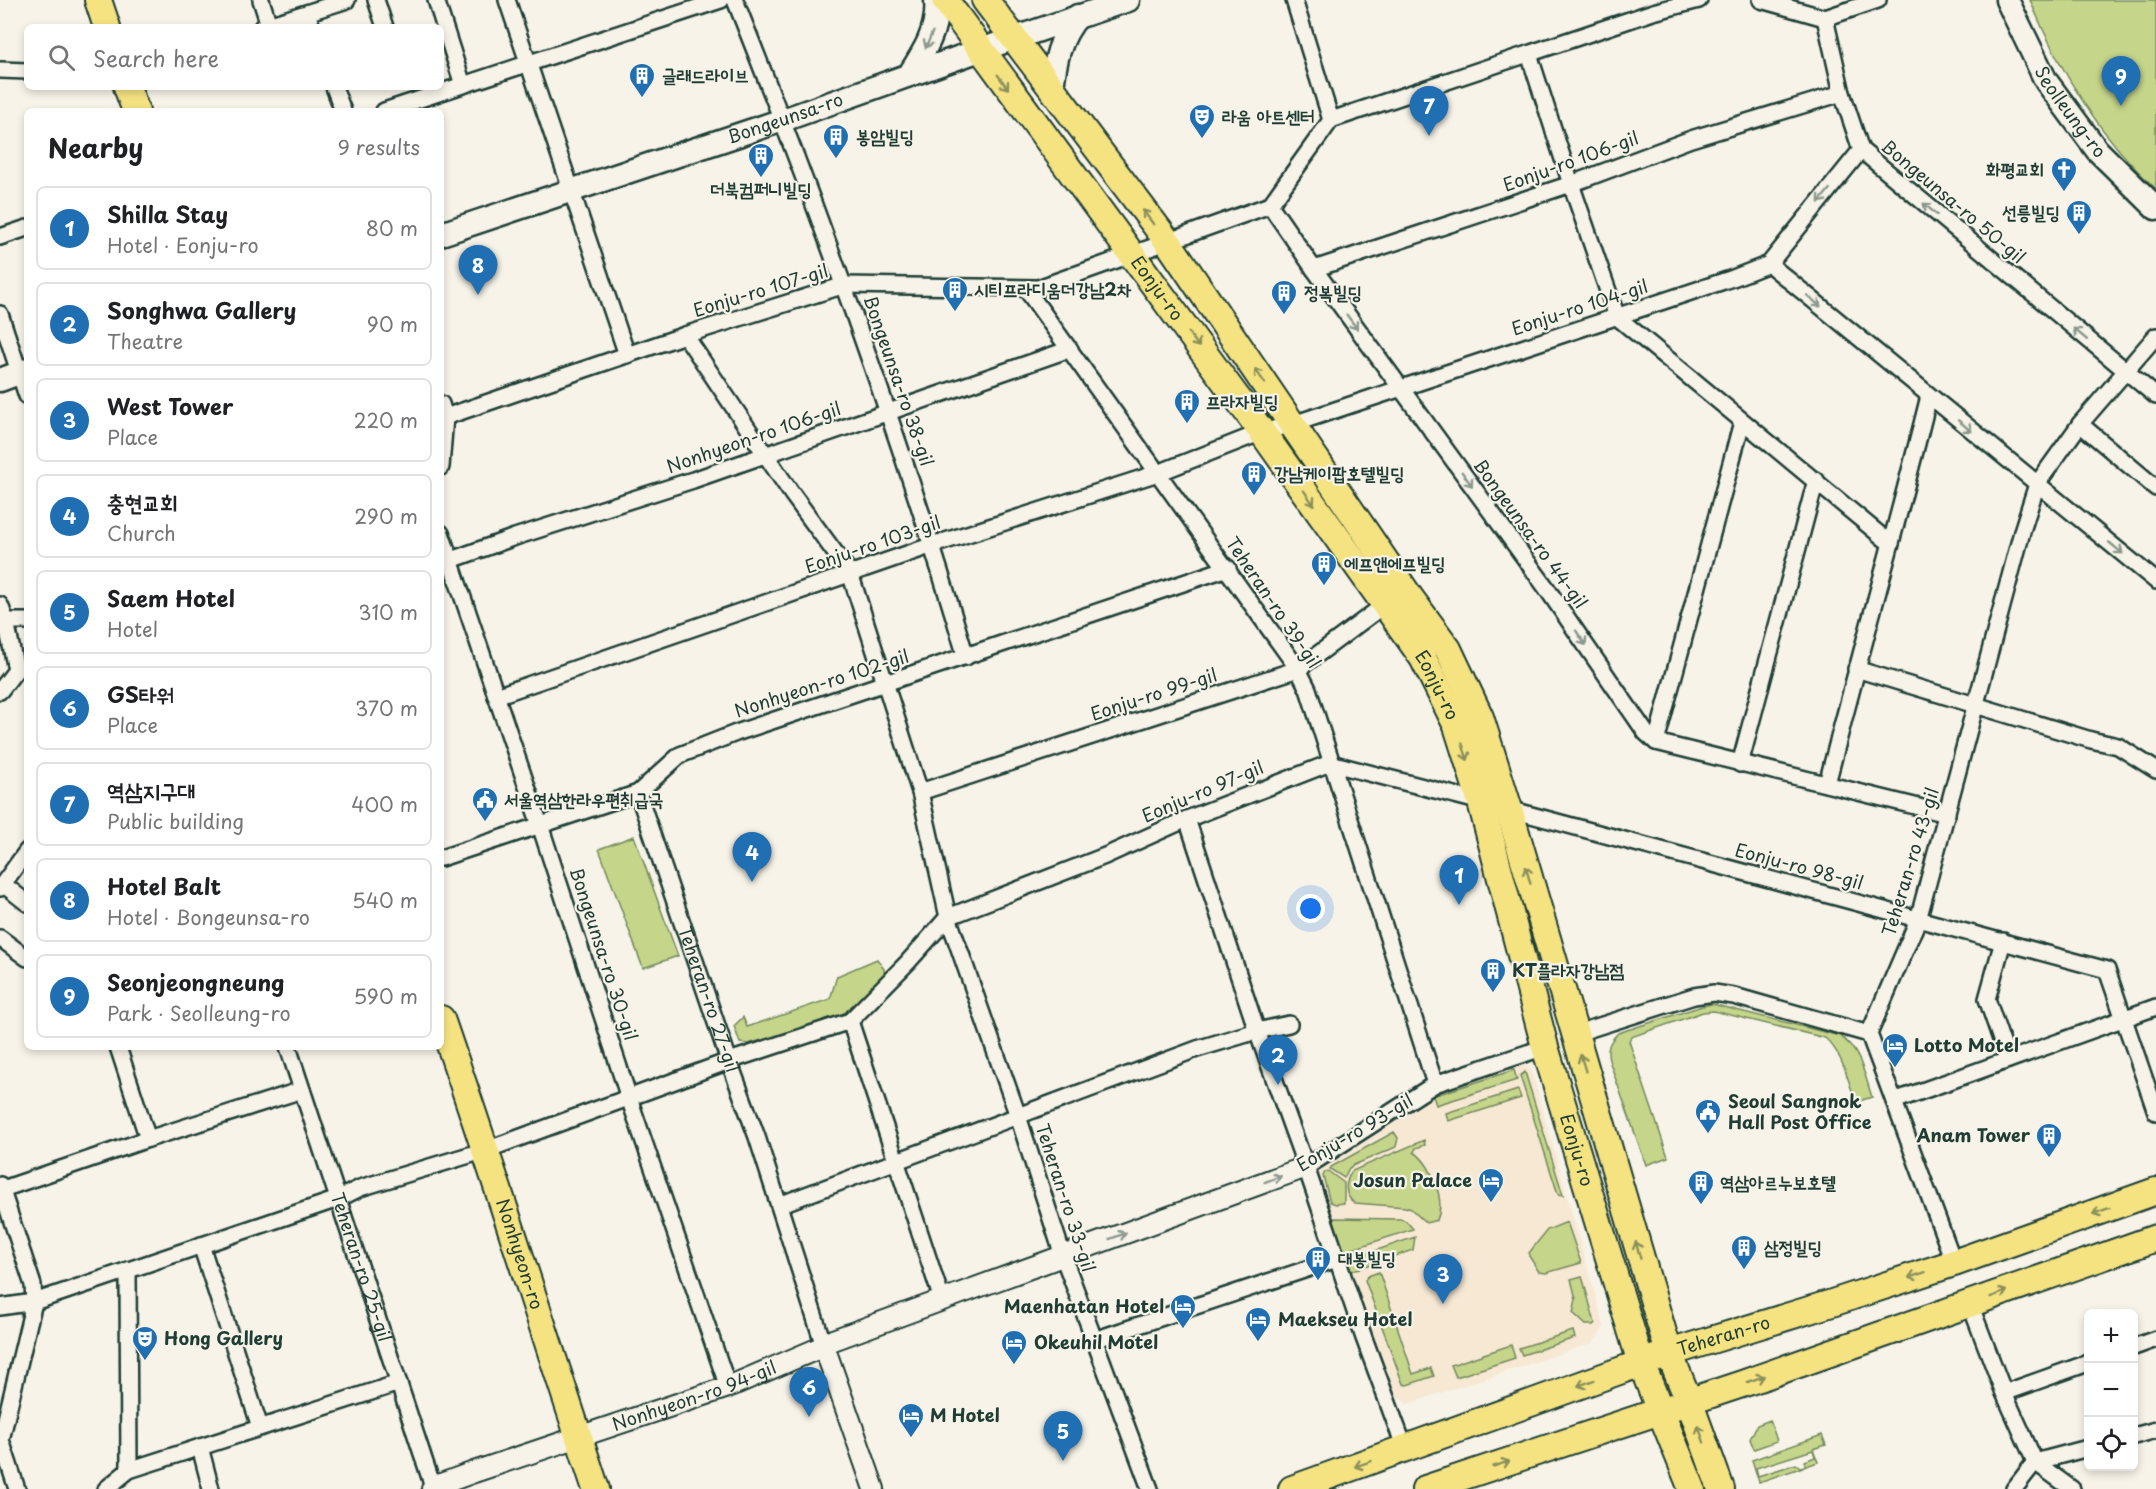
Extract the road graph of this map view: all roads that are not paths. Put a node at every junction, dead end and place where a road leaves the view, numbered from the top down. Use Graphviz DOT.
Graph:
graph roads {
  1 [pos="98,0"];
  2 [pos="261,0"];
  3 [pos="346,0"];
  4 [pos="376,0"];
  5 [pos="436,0"];
  6 [pos="507,0"];
  7 [pos="721,0"];
  8 [pos="735,0"];
  9 [pos="936,0"];
  10 [pos="945,0"];
  11 [pos="985,0"];
  12 [pos="1128,0"];
  13 [pos="1294,0"];
  14 [pos="1699,0"];
  15 [pos="1761,0"];
  16 [pos="1878,0"];
  17 [pos="2007,0"];
  18 [pos="1078,16"];
  19 [pos="1825,18"];
  20 [pos="309,20"];
  21 [pos="106,24"];
  22 [pos="265,24"];
  23 [pos="280,24"];
  24 [pos="384,24"];
  25 [pos="444,24"];
  26 [pos="444,25"];
  27 [pos="1013,38"];
  28 [pos="980,50"];
  29 [pos="1530,54"];
  30 [pos="529,63"];
  31 [pos="0,70"];
  32 [pos="24,71"];
  33 [pos="909,75"];
  34 [pos="463,85"];
  35 [pos="1052,89"];
  36 [pos="128,90"];
  37 [pos="335,90"];
  38 [pos="406,90"];
  39 [pos="1842,93"];
  40 [pos="411,102"];
  41 [pos="135,108"];
  42 [pos="342,108"];
  43 [pos="393,108"];
  44 [pos="783,120"];
  45 [pos="1331,120"];
  46 [pos="1861,150"];
  47 [pos="1571,184"];
  48 [pos="571,191"];
  49 [pos="1270,205"];
  50 [pos="2156,208"];
  51 [pos="24,229"];
  52 [pos="444,233"];
  53 [pos="0,237"];
  54 [pos="1168,242"];
  55 [pos="1131,255"];
  56 [pos="1769,264"];
  57 [pos="1314,269"];
  58 [pos="845,285"];
  59 [pos="1026,289"];
  60 [pos="0,314"];
  61 [pos="1617,317"];
  62 [pos="685,335"];
  63 [pos="2156,336"];
  64 [pos="1070,349"];
  65 [pos="627,355"];
  66 [pos="2125,371"];
  67 [pos="15,374"];
  68 [pos="1400,388"];
  69 [pos="24,390"];
  70 [pos="1929,396"];
  71 [pos="2156,396"];
  72 [pos="444,410"];
  73 [pos="888,413"];
  74 [pos="1742,422"];
  75 [pos="1293,424"];
  76 [pos="2080,424"];
  77 [pos="1262,432"];
  78 [pos="766,454"];
  79 [pos="1158,473"];
  80 [pos="1816,480"];
  81 [pos="2037,484"];
  82 [pos="2156,488"];
  83 [pos="444,541"];
  84 [pos="1892,544"];
  85 [pos="933,545"];
  86 [pos="451,560"];
  87 [pos="1228,568"];
  88 [pos="850,573"];
  89 [pos="2156,581"];
  90 [pos="0,605"];
  91 [pos="1384,605"];
  92 [pos="3,621"];
  93 [pos="24,621"];
  94 [pos="966,657"];
  95 [pos="1298,669"];
  96 [pos="1856,669"];
  97 [pos="885,684"];
  98 [pos="0,691"];
  99 [pos="496,696"];
  100 [pos="1976,705"];
  101 [pos="1656,742"];
  102 [pos="1330,763"];
  103 [pos="1740,764"];
  104 [pos="2156,770"];
  105 [pos="1827,784"];
  106 [pos="920,792"];
  107 [pos="638,793"];
  108 [pos="1481,802"];
  109 [pos="1509,809"];
  110 [pos="1947,814"];
  111 [pos="1187,819"];
  112 [pos="540,825"];
  113 [pos="24,856"];
  114 [pos="444,857"];
  115 [pos="1,886"];
  116 [pos="24,901"];
  117 [pos="948,917"];
  118 [pos="1918,920"];
  119 [pos="0,938"];
  120 [pos="2003,941"];
  121 [pos="24,956"];
  122 [pos="2156,1007"];
  123 [pos="2123,1018"];
  124 [pos="850,1021"];
  125 [pos="1289,1024"];
  126 [pos="444,1028"];
  127 [pos="1257,1031"];
  128 [pos="1869,1034"];
  129 [pos="1574,1035"];
  130 [pos="1545,1047"];
  131 [pos="119,1050"];
  132 [pos="289,1050"];
  133 [pos="2008,1060"];
  134 [pos="729,1061"];
  135 [pos="1435,1084"];
  136 [pos="302,1090"];
  137 [pos="629,1098"];
  138 [pos="1894,1101"];
  139 [pos="2156,1112"];
  140 [pos="1018,1116"];
  141 [pos="148,1140"];
  142 [pos="486,1150"];
  143 [pos="895,1160"];
  144 [pos="1305,1167"];
  145 [pos="0,1188"];
  146 [pos="2156,1191"];
  147 [pos="338,1199"];
  148 [pos="779,1205"];
  149 [pos="2156,1238"];
  150 [pos="201,1245"];
  151 [pos="1063,1256"];
  152 [pos="1337,1259"];
  153 [pos="1954,1263"];
  154 [pos="128,1270"];
  155 [pos="942,1300"];
  156 [pos="34,1302"];
  157 [pos="1970,1304"];
  158 [pos="0,1307"];
  159 [pos="2156,1339"];
  160 [pos="1094,1340"];
  161 [pos="2138,1345"];
  162 [pos="824,1346"];
  163 [pos="1669,1353"];
  164 [pos="1641,1363"];
  165 [pos="2084,1364"];
  166 [pos="399,1383"];
  167 [pos="728,1387"];
  168 [pos="2004,1393"];
  169 [pos="1689,1401"];
  170 [pos="1661,1411"];
  171 [pos="260,1427"];
  172 [pos="2156,1430"];
  173 [pos="2138,1435"];
  174 [pos="579,1438"];
  175 [pos="1,1440"];
  176 [pos="200,1447"];
  177 [pos="1405,1449"];
  178 [pos="2084,1449"];
  179 [pos="2035,1462"];
  180 [pos="129,1470"];
  181 [pos="433,1488"];
  182 [pos="17,1489"];
  183 [pos="106,1489"];
  184 [pos="211,1489"];
  185 [pos="596,1489"];
  186 [pos="873,1489"];
  187 [pos="1150,1489"];
  188 [pos="1292,1489"];
  189 [pos="1425,1489"];
  190 [pos="1692,1489"];
  191 [pos="1721,1489"];
  192 [pos="2014,1489"];
  193 [pos="2072,1489"];
  1 -- 21 [label="main road"];
  2 -- 22 [label="street"];
  3 -- 20 [label="street"];
  4 -- 24 [label="street"];
  5 -- 25 [label="street"];
  6 -- 30 [label="street"];
  7 -- 30 [label="street"];
  8 -- 44 [label="street, Bongeunsa-ro 38-gil"];
  9 -- 33 [label="main road, one-way"];
  10 -- 28 [label="main road, Eonju-ro"];
  11 -- 27 [label="main road, Eonju-ro"];
  12 -- 18 [label="main road, Bongeunsa-ro"];
  13 -- 45 [label="street"];
  14 -- 29 [label="street"];
  15 -- 19 [label="street"];
  16 -- 19 [label="street"];
  17 -- 50 [label="main road, Seolleung-ro"];
  18 -- 27 [label="main road, Bongeunsa-ro"];
  18 -- 35 [label="main road"];
  19 -- 39 [label="street, Bongeunsa-ro 50-gil"];
  20 -- 23 [label="street"];
  26 -- 34 [label="street"];
  27 -- 28 [label="main road, Bongeunsa-ro"];
  27 -- 35 [label="main road, Eonju-ro"];
  28 -- 33 [label="main road, Bongeunsa-ro"];
  28 -- 55 [label="main road, Eonju-ro, one-way"];
  29 -- 45 [label="street"];
  29 -- 47 [label="street"];
  30 -- 34 [label="street"];
  30 -- 48 [label="street"];
  31 -- 32 [label="street"];
  33 -- 44 [label="main road, Bongeunsa-ro"];
  34 -- 40 [label="street"];
  54 -- 35 [label="main road, Eonju-ro, one-way"];
  36 -- 41 [label="main road"];
  37 -- 42 [label="street"];
  38 -- 40 [label="street"];
  39 -- 46 [label="street, Bongeunsa-ro 50-gil"];
  39 -- 47 [label="street, Eonju-ro 106-gil"];
  40 -- 43 [label="street"];
  44 -- 48 [label="main road, Bongeunsa-ro"];
  44 -- 58 [label="street, Bongeunsa-ro 38-gil"];
  45 -- 49 [label="street"];
  46 -- 56 [label="street, one-way"];
  66 -- 46 [label="street, Bongeunsa-ro 50-gil, one-way"];
  47 -- 57 [label="street, Eonju-ro 106-gil"];
  47 -- 61 [label="street"];
  48 -- 52 [label="main road, Bongeunsa-ro"];
  48 -- 65 [label="street"];
  49 -- 54 [label="street, Eonju-ro 107-gil"];
  49 -- 57 [label="street, Bongeunsa-ro 44-gil"];
  51 -- 53 [label="street"];
  54 -- 55 [label="street, Eonju-ro 107-gil"];
  75 -- 54 [label="main road, Eonju-ro, one-way"];
  55 -- 59 [label="street, Eonju-ro 107-gil"];
  55 -- 77 [label="main road, Eonju-ro, one-way"];
  56 -- 61 [label="street, Eonju-ro 104-gil"];
  56 -- 70 [label="street, one-way"];
  57 -- 68 [label="street, Bongeunsa-ro 44-gil, one-way"];
  58 -- 59 [label="street, Eonju-ro 107-gil"];
  58 -- 62 [label="street, Eonju-ro 107-gil"];
  58 -- 73 [label="street, Bongeunsa-ro 38-gil"];
  59 -- 64 [label="street, Teheran-ro 39-gil"];
  60 -- 67 [label="street"];
  61 -- 68 [label="street, Eonju-ro 104-gil"];
  61 -- 74 [label="street"];
  62 -- 65 [label="street, Eonju-ro 107-gil"];
  62 -- 78 [label="street, Teheran-ro 33-gil"];
  63 -- 66 [label="street, Teheran-ro 43-gil"];
  64 -- 73 [label="street, Nonhyeon-ro 106-gil"];
  64 -- 79 [label="street, Teheran-ro 39-gil"];
  65 -- 72 [label="street, Eonju-ro 107-gil"];
  66 -- 71 [label="street, Bongeunsa-ro 50-gil"];
  66 -- 76 [label="street, Teheran-ro 43-gil"];
  67 -- 69 [label="street"];
  68 -- 75 [label="street, Eonju-ro 104-gil"];
  68 -- 101 [label="street, Bongeunsa-ro 44-gil, one-way"];
  70 -- 81 [label="street, one-way"];
  70 -- 84 [label="street"];
  73 -- 78 [label="street, Nonhyeon-ro 106-gil"];
  73 -- 85 [label="street, Bongeunsa-ro 38-gil"];
  74 -- 80 [label="street"];
  74 -- 101 [label="street"];
  75 -- 77 [label="street, Eonju-ro 104-gil"];
  75 -- 109 [label="main road, Eonju-ro"];
  76 -- 81 [label="street, Teheran-ro 43-gil"];
  76 -- 82 [label="street"];
  77 -- 79 [label="street, Eonju-ro 103-gil"];
  77 -- 91 [label="main road, Eonju-ro, one-way"];
  78 -- 86 [label="street, Nonhyeon-ro 106-gil"];
  78 -- 88 [label="street, Teheran-ro 33-gil"];
  79 -- 85 [label="street, Eonju-ro 103-gil"];
  79 -- 87 [label="street, Teheran-ro 39-gil"];
  80 -- 84 [label="street"];
  80 -- 103 [label="street"];
  81 -- 89 [label="street, one-way"];
  81 -- 100 [label="street, Teheran-ro 43-gil"];
  83 -- 86 [label="street, Bongeunsa-ro 30-gil"];
  84 -- 96 [label="street"];
  85 -- 88 [label="street, Eonju-ro 103-gil"];
  85 -- 94 [label="street, Bongeunsa-ro 38-gil"];
  86 -- 99 [label="street, Bongeunsa-ro 30-gil"];
  87 -- 94 [label="street, Nonhyeon-ro 102-gil"];
  87 -- 95 [label="street, Teheran-ro 39-gil"];
  88 -- 97 [label="street, Teheran-ro 33-gil"];
  88 -- 99 [label="street, Eonju-ro 103-gil"];
  90 -- 92 [label="street"];
  91 -- 95 [label="street, Eonju-ro 99-gil"];
  91 -- 108 [label="main road, Eonju-ro, one-way"];
  92 -- 93 [label="street"];
  92 -- 98 [label="street"];
  94 -- 97 [label="street, Nonhyeon-ro 102-gil"];
  95 -- 102 [label="street, Teheran-ro 39-gil"];
  95 -- 106 [label="street, Eonju-ro 99-gil"];
  96 -- 100 [label="street"];
  96 -- 105 [label="street"];
  97 -- 106 [label="street, Teheran-ro 33-gil"];
  97 -- 107 [label="street, Nonhyeon-ro 102-gil"];
  99 -- 112 [label="street, Bongeunsa-ro 30-gil"];
  100 -- 104 [label="street"];
  100 -- 110 [label="street, Teheran-ro 43-gil"];
  101 -- 103 [label="street"];
  102 -- 108 [label="street"];
  102 -- 111 [label="street, Eonju-ro 97-gil"];
  102 -- 135 [label="street, Teheran-ro 39-gil"];
  103 -- 105 [label="street"];
  105 -- 110 [label="street"];
  106 -- 117 [label="street, Teheran-ro 33-gil"];
  107 -- 112 [label="street, Nonhyeon-ro 102-gil"];
  107 -- 134 [label="street, Teheran-ro 27-gil"];
  108 -- 109 [label="street, Eonju-ro 98-gil"];
  108 -- 130 [label="main road, Eonju-ro"];
  109 -- 118 [label="street, Eonju-ro 98-gil"];
  129 -- 109 [label="main road, Eonju-ro, one-way"];
  110 -- 118 [label="street, Teheran-ro 43-gil"];
  111 -- 117 [label="street, Eonju-ro 97-gil"];
  111 -- 127 [label="street"];
  112 -- 114 [label="street, Nonhyeon-ro 102-gil"];
  112 -- 137 [label="street, Bongeunsa-ro 30-gil"];
  113 -- 115 [label="street"];
  115 -- 116 [label="street"];
  117 -- 124 [label="street"];
  117 -- 140 [label="street, Teheran-ro 33-gil"];
  118 -- 120 [label="street, Eonju-ro 98-gil"];
  118 -- 128 [label="street, Teheran-ro 43-gil"];
  119 -- 121 [label="street"];
  120 -- 123 [label="street, Eonju-ro 98-gil"];
  120 -- 133 [label="street"];
  122 -- 123 [label="street"];
  123 -- 133 [label="street"];
  123 -- 139 [label="street"];
  124 -- 134 [label="street"];
  124 -- 143 [label="street"];
  125 -- 127 [label="street"];
  126 -- 142 [label="main road, Nonhyeon-ro"];
  127 -- 140 [label="street"];
  127 -- 144 [label="street"];
  128 -- 129 [label="street"];
  128 -- 138 [label="street"];
  163 -- 129 [label="main road, Eonju-ro, one-way"];
  130 -- 135 [label="street, Eonju-ro 93-gil"];
  130 -- 164 [label="main road, Eonju-ro"];
  131 -- 141 [label="street"];
  132 -- 136 [label="street, Teheran-ro 25-gil"];
  133 -- 138 [label="street"];
  134 -- 137 [label="street"];
  134 -- 148 [label="street, Teheran-ro 27-gil"];
  135 -- 144 [label="street, Eonju-ro 93-gil"];
  136 -- 141 [label="street"];
  136 -- 147 [label="street, Teheran-ro 25-gil"];
  137 -- 142 [label="street"];
  137 -- 167 [label="street, Bongeunsa-ro 30-gil"];
  138 -- 153 [label="street"];
  140 -- 143 [label="street"];
  140 -- 151 [label="street, Teheran-ro 33-gil"];
  141 -- 145 [label="street"];
  142 -- 147 [label="street"];
  142 -- 174 [label="main road, Nonhyeon-ro"];
  143 -- 148 [label="street"];
  143 -- 155 [label="street"];
  151 -- 144 [label="street, Eonju-ro 93-gil, one-way"];
  144 -- 152 [label="street"];
  145 -- 156 [label="street"];
  146 -- 153 [label="main road, Teheran-ro, one-way"];
  147 -- 150 [label="street"];
  147 -- 166 [label="street, Teheran-ro 25-gil"];
  148 -- 162 [label="street, Teheran-ro 27-gil"];
  157 -- 149 [label="main road, one-way"];
  150 -- 154 [label="street"];
  150 -- 171 [label="street"];
  151 -- 155 [label="street, Nonhyeon-ro 94-gil"];
  151 -- 160 [label="street, Teheran-ro 33-gil"];
  152 -- 160 [label="street"];
  152 -- 177 [label="street"];
  153 -- 163 [label="main road, Teheran-ro, one-way"];
  154 -- 156 [label="street"];
  154 -- 180 [label="street"];
  155 -- 162 [label="street, Nonhyeon-ro 94-gil"];
  156 -- 158 [label="street"];
  156 -- 175 [label="street"];
  157 -- 168 [label="street"];
  169 -- 157 [label="main road, one-way"];
  159 -- 161 [label="street"];
  160 -- 187 [label="street, Teheran-ro 33-gil"];
  162 -- 167 [label="street, Nonhyeon-ro 94-gil"];
  162 -- 186 [label="street, Teheran-ro 27-gil"];
  163 -- 164 [label="main road, Teheran-ro"];
  163 -- 169 [label="main road, Eonju-ro"];
  164 -- 170 [label="main road, Eonju-ro"];
  164 -- 177 [label="main road, Teheran-ro, one-way"];
  165 -- 168 [label="street"];
  166 -- 171 [label="street"];
  166 -- 181 [label="street, Teheran-ro 25-gil"];
  167 -- 174 [label="street, Nonhyeon-ro 94-gil"];
  168 -- 179 [label="street"];
  169 -- 170 [label="main road"];
  191 -- 169 [label="main road, Eonju-ro, one-way"];
  189 -- 170 [label="main road, one-way"];
  170 -- 190 [label="main road, Eonju-ro"];
  171 -- 176 [label="street"];
  172 -- 173 [label="street"];
  174 -- 181 [label="street, Nonhyeon-ro 94-gil"];
  174 -- 185 [label="main road, Nonhyeon-ro"];
  175 -- 182 [label="street"];
  176 -- 180 [label="street"];
  176 -- 184 [label="street"];
  177 -- 188 [label="main road, Teheran-ro, one-way"];
  178 -- 179 [label="street"];
  179 -- 192 [label="street"];
  179 -- 193 [label="street"];
  180 -- 183 [label="street"];
}
